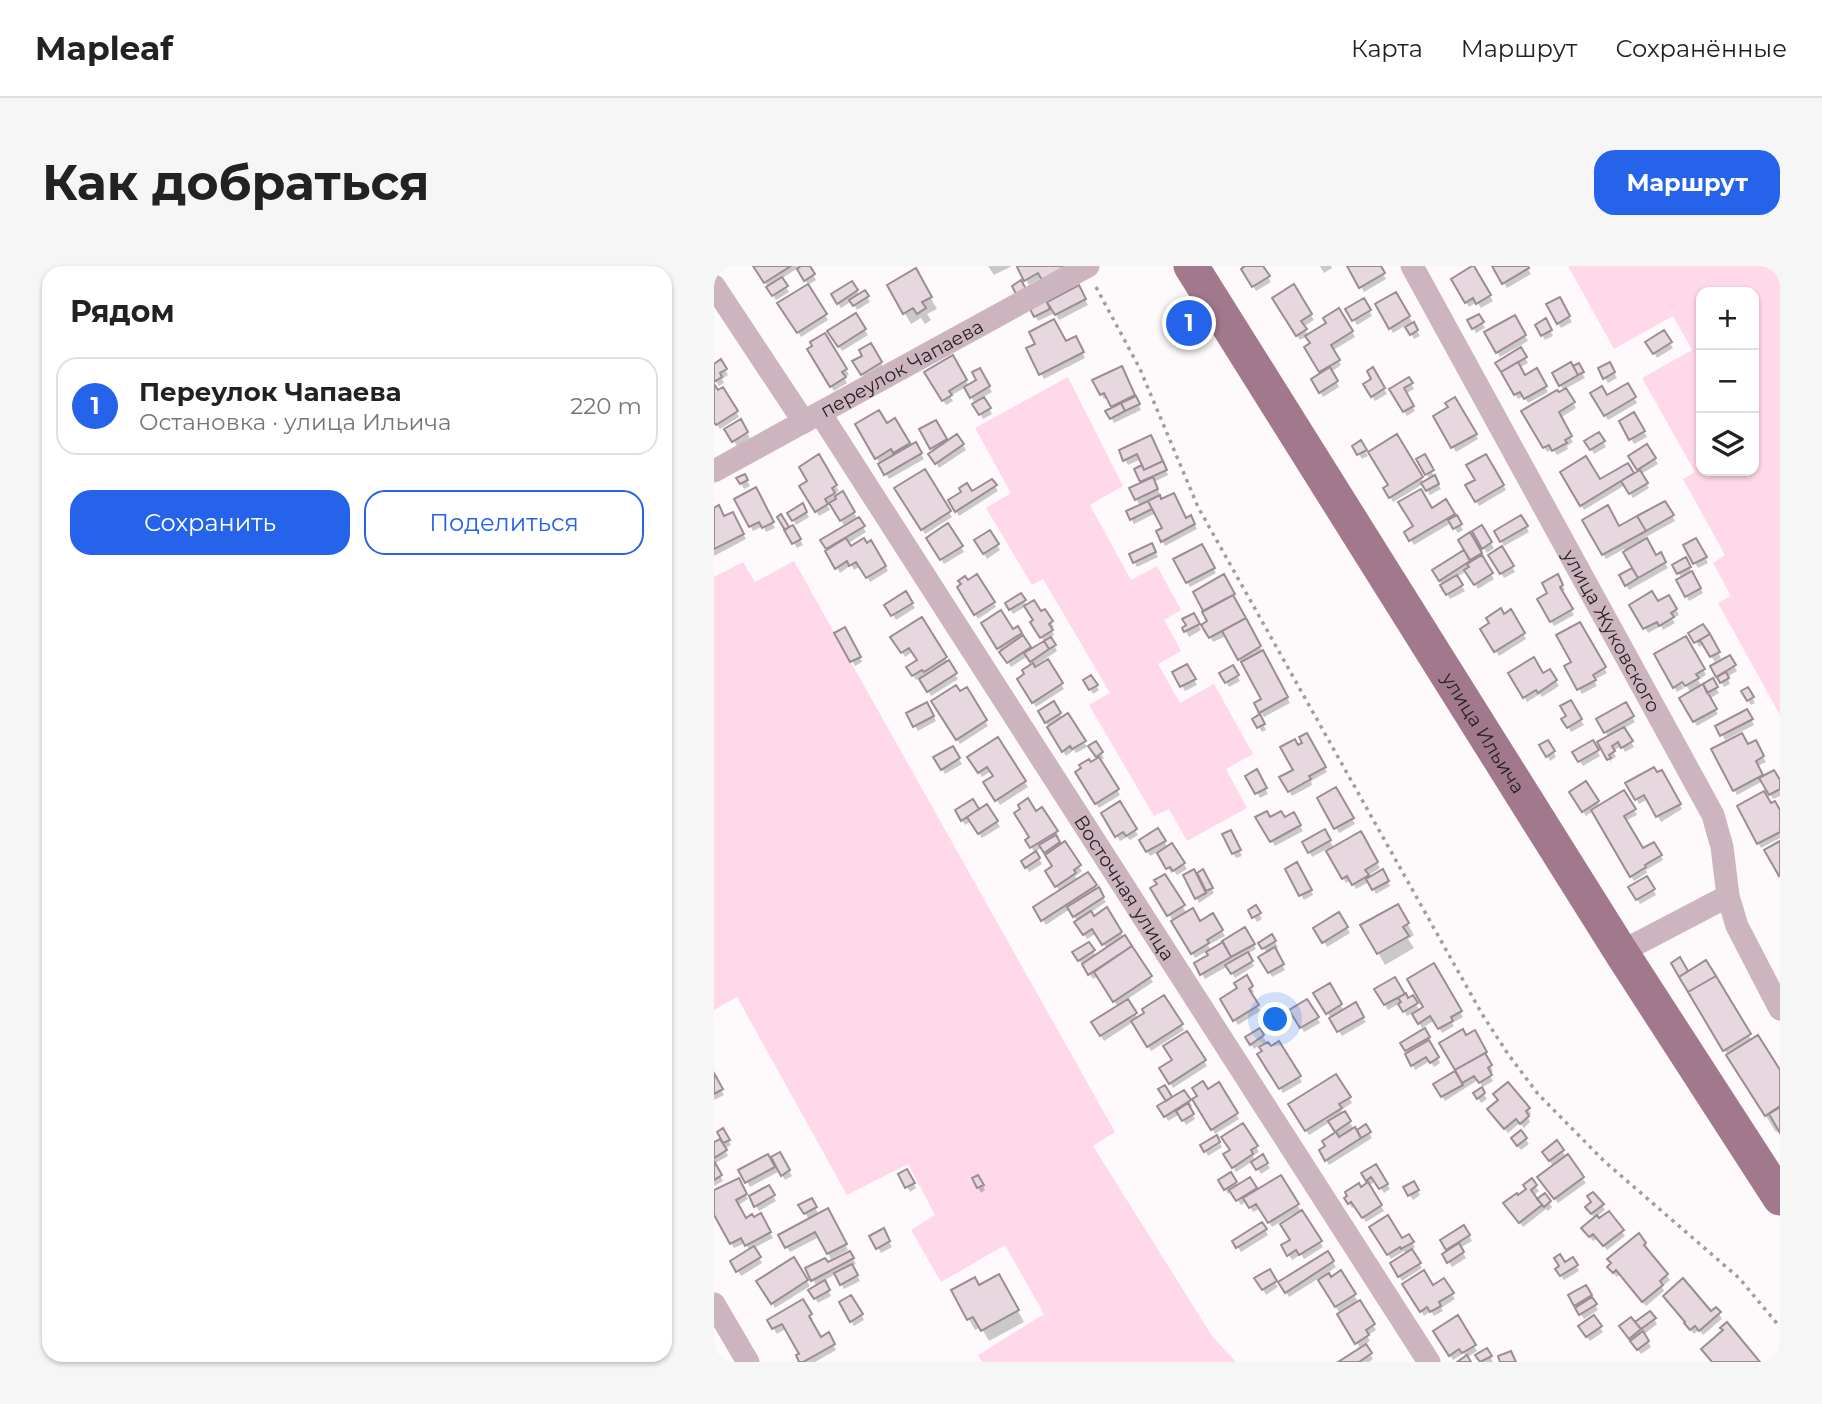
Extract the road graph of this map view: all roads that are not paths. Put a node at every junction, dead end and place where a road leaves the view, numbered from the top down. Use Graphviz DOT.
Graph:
graph roads {
  1 [pos="1191,266"];
  2 [pos="1412,266"];
  3 [pos="1087,267"];
  4 [pos="714,286"];
  5 [pos="812,418"];
  6 [pos="714,471"];
  7 [pos="1728,896"];
  8 [pos="1620,952"];
  9 [pos="1774,985"];
  10 [pos="1780,1009"];
  11 [pos="1780,1198"];
  12 [pos="714,1304"];
  13 [pos="748,1362"];
  14 [pos="1429,1362"];
  1 -- 8 [label="main road, улица Ильича"];
  2 -- 7 [label="street, улица Жуковского"];
  3 -- 5 [label="street, переулок Чапаева"];
  4 -- 5 [label="street, Восточная улица"];
  5 -- 6 [label="street, переулок Чапаева"];
  5 -- 14 [label="street, Восточная улица"];
  7 -- 8 [label="street"];
  7 -- 9 [label="street, улица Жуковского"];
  8 -- 11 [label="main road, улица Ильича"];
  9 -- 10 [label="street, улица Жуковского"];
  12 -- 13 [label="street"];
}
